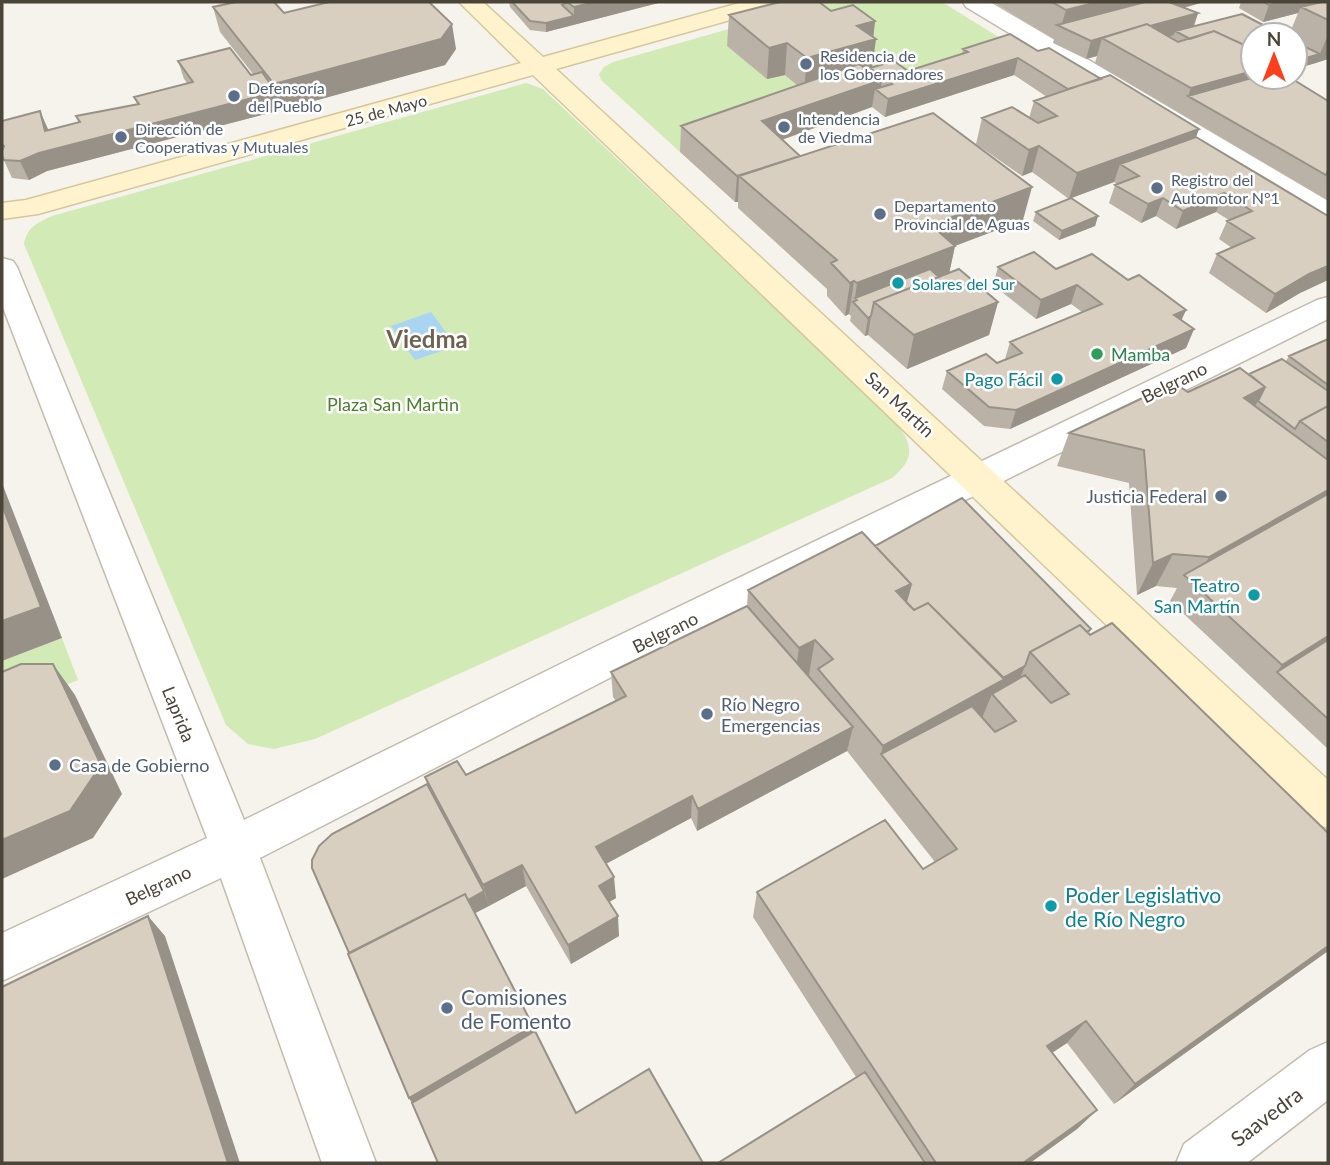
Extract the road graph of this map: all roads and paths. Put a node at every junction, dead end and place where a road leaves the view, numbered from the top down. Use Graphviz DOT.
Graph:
graph roads {
  1 [pos="470,2"];
  2 [pos="723,2"];
  3 [pos="768,2"];
  4 [pos="974,2"];
  5 [pos="535,62"];
  6 [pos="2,204"];
  7 [pos="2,211"];
  8 [pos="1328,213"];
  9 [pos="2,267"];
  10 [pos="1328,307"];
  11 [pos="979,477"];
  12 [pos="1328,808"];
  13 [pos="233,848"];
  14 [pos="2,957"];
  15 [pos="1328,1068"];
  16 [pos="349,1163"];
  17 [pos="1203,1163"];
  1 -- 5 [label="main road, San Martín"];
  2 -- 5 [label="main road, 25 de Mayo"];
  3 -- 5 [label="main road, 25 de Mayo"];
  4 -- 8 [label="street"];
  5 -- 6 [label="main road, 25 de Mayo"];
  5 -- 7 [label="main road, 25 de Mayo"];
  5 -- 11 [label="main road, San Martín"];
  9 -- 13 [label="street, Laprida"];
  10 -- 11 [label="street, Belgrano"];
  11 -- 12 [label="main road, San Martín"];
  11 -- 13 [label="street, Belgrano"];
  13 -- 14 [label="street, Belgrano"];
  13 -- 16 [label="street, Laprida"];
  15 -- 17 [label="street, Saavedra"];
}
